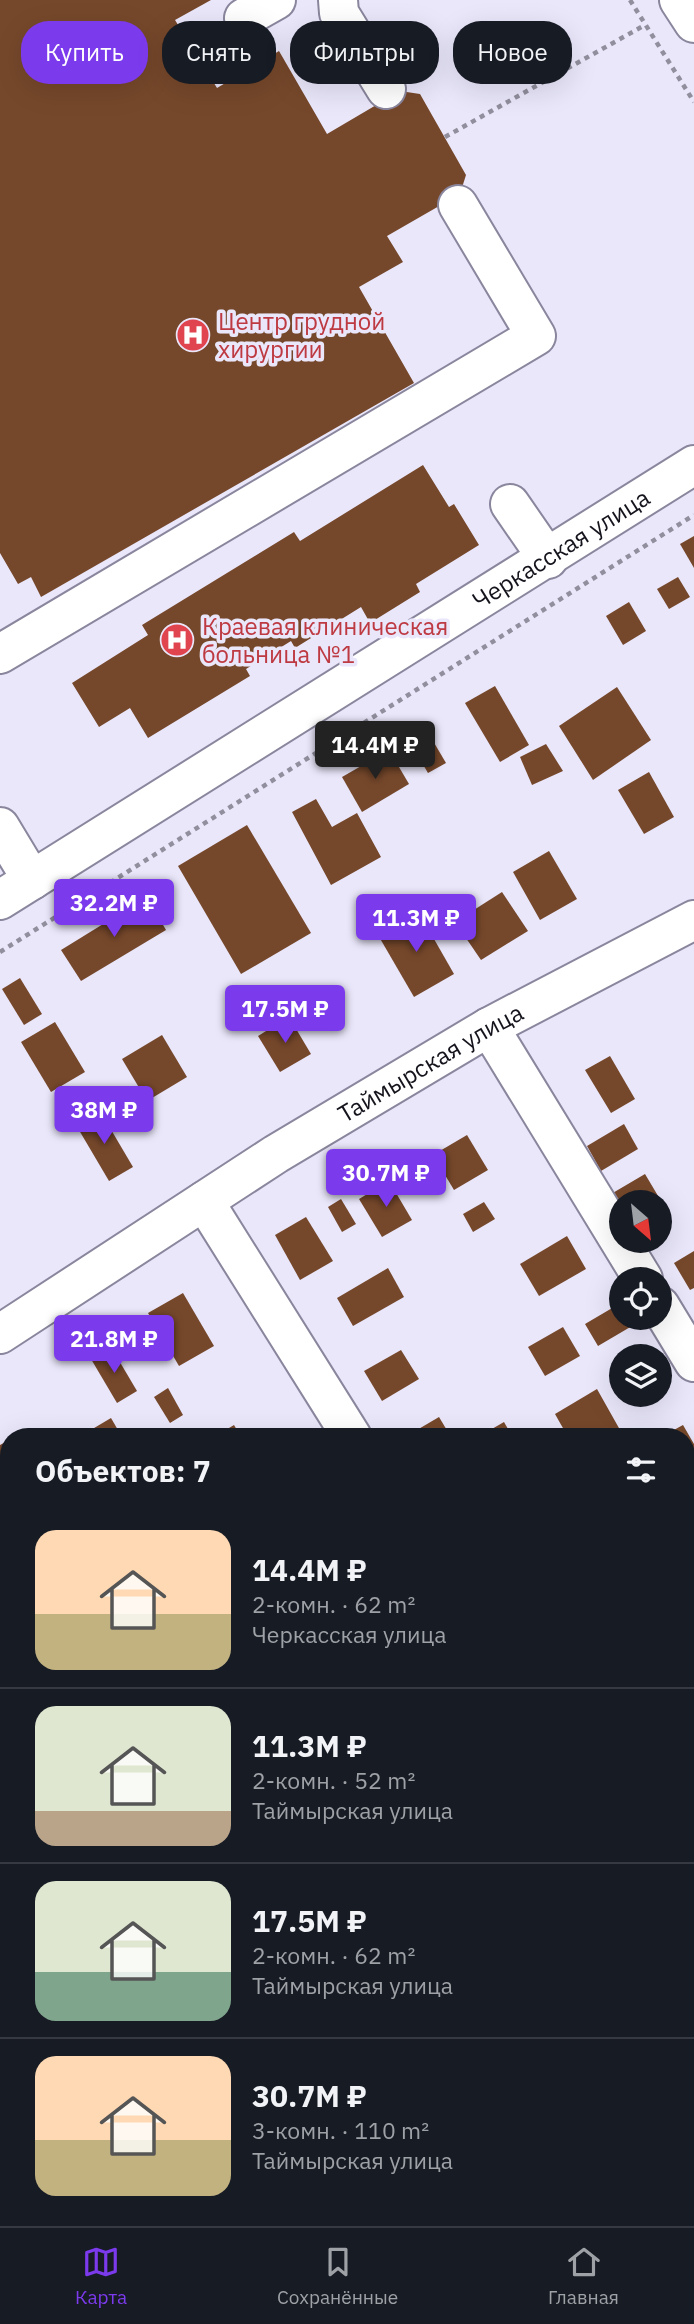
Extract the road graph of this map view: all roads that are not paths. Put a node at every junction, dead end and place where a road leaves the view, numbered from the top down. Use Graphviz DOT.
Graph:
graph roads {
  1 [pos="338,0"];
  2 [pos="679,0"];
  3 [pos="694,23"];
  4 [pos="386,89"];
  5 [pos="458,205"];
  6 [pos="694,465"];
  7 [pos="510,503"];
  8 [pos="548,559"];
  9 [pos="0,654"];
  10 [pos="0,827"];
  11 [pos="32,880"];
  12 [pos="0,900"];
  13 [pos="694,920"];
  14 [pos="489,1027"];
  15 [pos="204,1201"];
  16 [pos="636,1267"];
  17 [pos="672,1326"];
  18 [pos="0,1334"];
  19 [pos="694,1362"];
  20 [pos="346,1428"];
  1 -- 4 [label="street"];
  2 -- 3 [label="street"];
  5 -- 9 [label="street"];
  6 -- 8 [label="street, Черкасская улица"];
  7 -- 8 [label="street"];
  8 -- 11 [label="street, Черкасская улица"];
  10 -- 11 [label="street"];
  11 -- 12 [label="street, Черкасская улица"];
  13 -- 14 [label="street, Таймырская улица"];
  14 -- 15 [label="street, Таймырская улица"];
  14 -- 16 [label="street"];
  15 -- 18 [label="street, Таймырская улица"];
  15 -- 20 [label="street"];
  17 -- 19 [label="street"];
}
